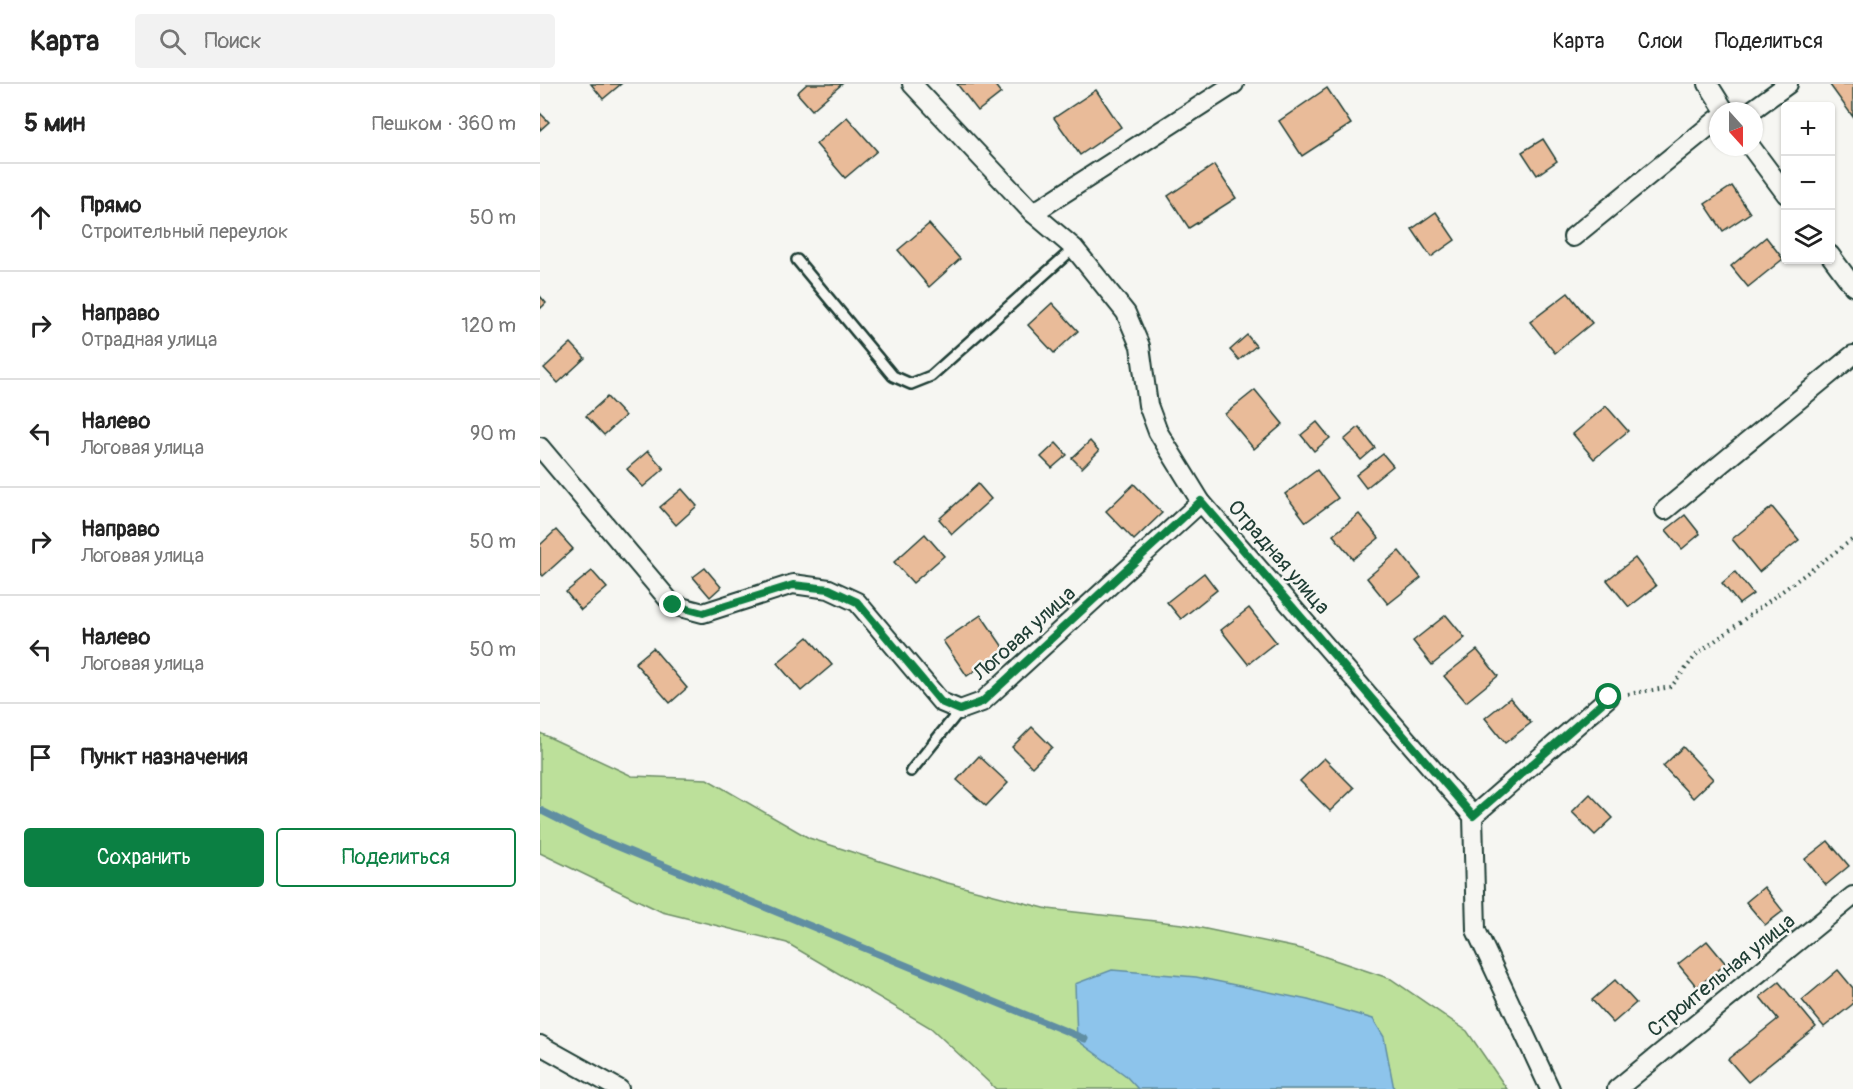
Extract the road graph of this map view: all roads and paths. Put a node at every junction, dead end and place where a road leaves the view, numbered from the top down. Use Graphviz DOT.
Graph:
graph roads {
  1 [pos="912,84"];
  2 [pos="1234,84"];
  3 [pos="1708,84"];
  4 [pos="1788,84"];
  5 [pos="1719,102"];
  6 [pos="1763,102"];
  7 [pos="1709,126"];
  8 [pos="1758,156"];
  9 [pos="1781,188"];
  10 [pos="1033,213"];
  11 [pos="1573,237"];
  12 [pos="1074,248"];
  13 [pos="796,260"];
  14 [pos="1835,262"];
  15 [pos="1853,286"];
  16 [pos="1853,355"];
  17 [pos="540,447"];
  18 [pos="1201,501"];
  19 [pos="1665,510"];
  20 [pos="1853,539"];
  21 [pos="1609,697"];
  22 [pos="960,710"];
  23 [pos="911,771"];
  24 [pos="1473,816"];
  25 [pos="1853,896"];
  26 [pos="540,1046"];
  27 [pos="619,1089"];
  28 [pos="1550,1089"];
  29 [pos="1617,1089"];
  1 -- 10 [label="street, Отрадная улица"];
  2 -- 10 [label="street"];
  3 -- 5 [label="street"];
  4 -- 6 [label="street"];
  7 -- 11 [label="street"];
  8 -- 9 [label="street"];
  10 -- 12 [label="street, Отрадная улица"];
  12 -- 13 [label="lane"];
  12 -- 18 [label="street, Отрадная улица"];
  14 -- 15 [label="street"];
  16 -- 19 [label="street"];
  17 -- 22 [label="street"];
  18 -- 22 [label="street, Логовая улица"];
  18 -- 24 [label="street, Отрадная улица"];
  20 -- 21 [label="path"];
  21 -- 24 [label="street"];
  22 -- 23 [label="lane"];
  24 -- 28 [label="street"];
  25 -- 29 [label="street, Строительная улица"];
  26 -- 27 [label="street"];
}
